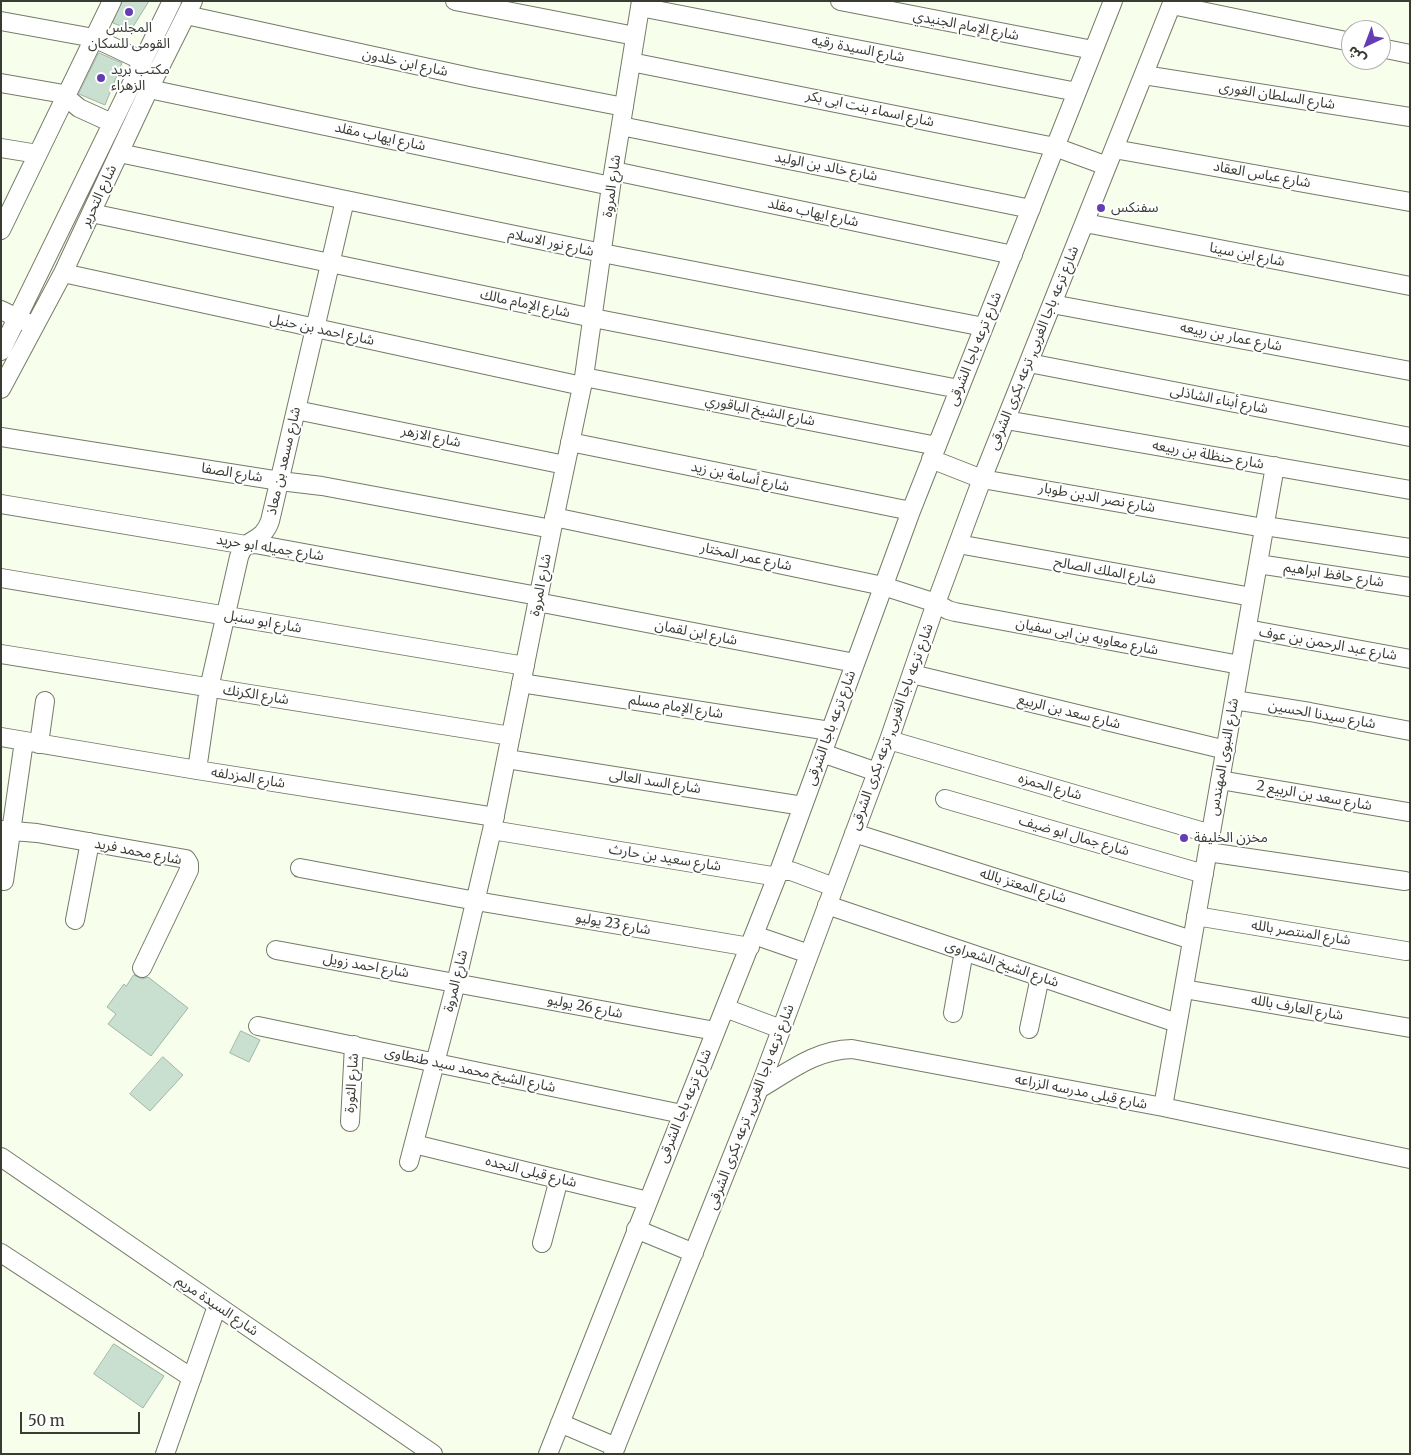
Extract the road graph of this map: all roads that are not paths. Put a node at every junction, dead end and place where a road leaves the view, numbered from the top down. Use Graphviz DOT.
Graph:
graph roads {
  1 [pos="112,1"];
  2 [pos="172,1"];
  3 [pos="456,1"];
  4 [pos="840,1"];
  5 [pos="1113,1"];
  6 [pos="1173,3"];
  7 [pos="640,4"];
  8 [pos="189,8"];
  9 [pos="1,21"];
  10 [pos="635,36"];
  11 [pos="94,38"];
  12 [pos="1341,40"];
  13 [pos="1093,50"];
  14 [pos="1391,50"];
  15 [pos="1410,54"];
  16 [pos="143,61"];
  17 [pos="631,62"];
  18 [pos="1144,75"];
  19 [pos="1,83"];
  20 [pos="149,89"];
  21 [pos="1077,92"];
  22 [pos="66,97"];
  23 [pos="624,107"];
  24 [pos="1410,117"];
  25 [pos="112,123"];
  26 [pos="621,126"];
  27 [pos="1055,147"];
  28 [pos="1,148"];
  29 [pos="1114,149"];
  30 [pos="119,153"];
  31 [pos="38,154"];
  32 [pos="1108,166"];
  33 [pos="613,178"];
  34 [pos="345,200"];
  35 [pos="1410,202"];
  36 [pos="1031,209"];
  37 [pos="91,213"];
  38 [pos="1085,223"];
  39 [pos="2,228"];
  40 [pos="602,253"];
  41 [pos="1012,255"];
  42 [pos="330,263"];
  43 [pos="63,273"];
  44 [pos="1410,286"];
  45 [pos="1052,304"];
  46 [pos="1,310"];
  47 [pos="593,318"];
  48 [pos="18,319"];
  49 [pos="35,327"];
  50 [pos="984,327"];
  51 [pos="315,328"];
  52 [pos="1,351"];
  53 [pos="1029,363"];
  54 [pos="1410,371"];
  55 [pos="583,382"];
  56 [pos="1,389"];
  57 [pos="959,389"];
  58 [pos="296,410"];
  59 [pos="1006,420"];
  60 [pos="1,437"];
  61 [pos="1410,437"];
  62 [pos="570,442"];
  63 [pos="934,452"];
  64 [pos="565,465"];
  65 [pos="1275,466"];
  66 [pos="982,478"];
  67 [pos="280,481"];
  68 [pos="1410,490"];
  69 [pos="1,504"];
  70 [pos="911,512"];
  71 [pos="553,523"];
  72 [pos="1265,527"];
  73 [pos="246,544"];
  74 [pos="958,544"];
  75 [pos="1410,548"];
  76 [pos="1258,564"];
  77 [pos="1,578"];
  78 [pos="883,586"];
  79 [pos="1410,587"];
  80 [pos="1252,597"];
  81 [pos="538,599"];
  82 [pos="936,603"];
  83 [pos="226,615"];
  84 [pos="1247,629"];
  85 [pos="1,654"];
  86 [pos="1410,659"];
  87 [pos="854,663"];
  88 [pos="1240,665"];
  89 [pos="525,666"];
  90 [pos="912,674"];
  91 [pos="521,683"];
  92 [pos="209,688"];
  93 [pos="1234,700"];
  94 [pos="45,701"];
  95 [pos="830,731"];
  96 [pos="1410,731"];
  97 [pos="511,736"];
  98 [pos="1,737"];
  99 [pos="889,740"];
  100 [pos="32,742"];
  101 [pos="1226,750"];
  102 [pos="822,753"];
  103 [pos="506,759"];
  104 [pos="197,770"];
  105 [pos="877,772"];
  106 [pos="1220,780"];
  107 [pos="945,799"];
  108 [pos="803,806"];
  109 [pos="1408,812"];
  110 [pos="494,824"];
  111 [pos="6,830"];
  112 [pos="854,833"];
  113 [pos="1211,834"];
  114 [pos="90,842"];
  115 [pos="1208,852"];
  116 [pos="300,868"];
  117 [pos="778,874"];
  118 [pos="1204,874"];
  119 [pos="4,880"];
  120 [pos="1405,881"];
  121 [pos="834,887"];
  122 [pos="476,900"];
  123 [pos="827,905"];
  124 [pos="1196,916"];
  125 [pos="75,920"];
  126 [pos="1192,940"];
  127 [pos="752,941"];
  128 [pos="276,950"];
  129 [pos="964,951"];
  130 [pos="1406,951"];
  131 [pos="810,954"];
  132 [pos="142,968"];
  133 [pos="1040,977"];
  134 [pos="456,983"];
  135 [pos="1184,989"];
  136 [pos="725,1008"];
  137 [pos="953,1013"];
  138 [pos="1177,1023"];
  139 [pos="258,1026"];
  140 [pos="1410,1028"];
  141 [pos="782,1029"];
  142 [pos="1028,1029"];
  143 [pos="715,1032"];
  144 [pos="354,1045"];
  145 [pos="435,1062"];
  146 [pos="759,1089"];
  147 [pos="1163,1107"];
  148 [pos="682,1114"];
  149 [pos="350,1122"];
  150 [pos="414,1144"];
  151 [pos="1,1157"];
  152 [pos="1410,1159"];
  153 [pos="409,1162"];
  154 [pos="559,1179"];
  155 [pos="648,1200"];
  156 [pos="636,1229"];
  157 [pos="542,1243"];
  158 [pos="1,1253"];
  159 [pos="694,1253"];
  160 [pos="217,1306"];
  161 [pos="192,1378"];
  162 [pos="560,1424"];
  163 [pos="614,1450"];
  164 [pos="165,1454"];
  165 [pos="433,1454"];
  166 [pos="548,1454"];
  1 -- 11 [label="street"];
  2 -- 16 [label="street, شارع التحرير"];
  3 -- 10 [label="street"];
  4 -- 13 [label="street, شارع الإمام الجنيدي"];
  5 -- 13 [label="street, شارع ترعه باجا الشرقى"];
  6 -- 12 [label="street"];
  6 -- 18 [label="street, شارع ترعه باجا الغربى, ترعه بكرى الشرقى"];
  7 -- 10 [label="street, شارع المروة"];
  7 -- 21 [label="street, شارع السيدة رقيه"];
  8 -- 20 [label="street, شارع التحرير"];
  8 -- 23 [label="street, شارع ابن خلدون"];
  9 -- 11 [label="street"];
  10 -- 17 [label="street, شارع المروة"];
  11 -- 16 [label="street"];
  11 -- 22 [label="street"];
  13 -- 21 [label="street, شارع ترعه باجا الشرقى"];
  14 -- 15 [label="street"];
  16 -- 25 [label="street, شارع التحرير"];
  17 -- 23 [label="street, شارع المروة"];
  17 -- 27 [label="street, شارع اسماء بنت ابى بكر"];
  18 -- 24 [label="street, شارع السلطان الغورى"];
  18 -- 29 [label="street, شارع ترعه باجا الغربى, ترعه بكرى الشرقى"];
  19 -- 22 [label="street"];
  20 -- 30 [label="street, شارع التحرير"];
  20 -- 33 [label="street, شارع ايهاب مقلد"];
  21 -- 27 [label="street, شارع ترعه باجا الشرقى"];
  22 -- 25 [label="street"];
  22 -- 31 [label="street"];
  23 -- 26 [label="street, شارع المروة"];
  25 -- 48 [label="street, شارع التحرير"];
  26 -- 33 [label="street, شارع المروة"];
  26 -- 36 [label="street, شارع خالد بن الوليد"];
  27 -- 32 [label="street, شارع اسماء بنت ابى بكر"];
  27 -- 36 [label="street, شارع ترعه باجا الشرقى"];
  28 -- 31 [label="street"];
  29 -- 32 [label="street, شارع ترعه باجا الغربى, ترعه بكرى الشرقى"];
  29 -- 35 [label="street, شارع عباس العقاد"];
  30 -- 34 [label="street, شارع نور الاسلام"];
  30 -- 37 [label="street, شارع التحرير"];
  31 -- 39 [label="street"];
  32 -- 38 [label="street, شارع ترعه باجا الغربى, ترعه بكرى الشرقى"];
  33 -- 40 [label="street, شارع المروة"];
  33 -- 41 [label="street, شارع ايهاب مقلد"];
  34 -- 40 [label="street, شارع نور الاسلام"];
  34 -- 42 [label="street, شارع مسعد بن معاذ"];
  36 -- 41 [label="street, شارع ترعه باجا الشرقى"];
  37 -- 42 [label="street, شارع الإمام مالك"];
  37 -- 43 [label="street, شارع التحرير"];
  38 -- 44 [label="street, شارع ابن سينا"];
  38 -- 45 [label="street, شارع ترعه باجا الغربى, ترعه بكرى الشرقى"];
  40 -- 47 [label="street, شارع المروة"];
  40 -- 50 [label="street, شارع نور الاسلام"];
  41 -- 50 [label="street, شارع ترعه باجا الشرقى"];
  42 -- 47 [label="street, شارع الإمام مالك"];
  42 -- 51 [label="street, شارع مسعد بن معاذ"];
  43 -- 49 [label="street, شارع التحرير"];
  43 -- 51 [label="street, شارع احمد بن حنبل"];
  45 -- 53 [label="street, شارع ترعه باجا الغربى, ترعه بكرى الشرقى"];
  45 -- 54 [label="street, شارع عمار بن ربيعه"];
  46 -- 48 [label="street"];
  47 -- 55 [label="street, شارع المروة"];
  47 -- 57 [label="street, شارع الإمام مالك"];
  48 -- 49 [label="street"];
  48 -- 52 [label="street, شارع التحرير"];
  49 -- 56 [label="street, شارع التحرير"];
  50 -- 57 [label="street, شارع ترعه باجا الشرقى"];
  51 -- 55 [label="street, شارع احمد بن حنبل"];
  51 -- 58 [label="street, شارع مسعد بن معاذ"];
  53 -- 59 [label="street, شارع ترعه باجا الغربى, ترعه بكرى الشرقى"];
  53 -- 61 [label="street, شارع أبناء الشاذلى"];
  55 -- 62 [label="street, شارع المروة"];
  55 -- 63 [label="street, شارع الشيخ الباقوري"];
  57 -- 63 [label="street, شارع ترعه باجا الشرقى"];
  58 -- 64 [label="street, شارع الازهر"];
  58 -- 67 [label="street, شارع مسعد بن معاذ"];
  59 -- 65 [label="street, شارع حنظلة بن ربيعه"];
  59 -- 66 [label="street, شارع ترعه باجا الغربى, ترعه بكرى الشرقى"];
  60 -- 67 [label="street, شارع الصفا"];
  62 -- 64 [label="street, شارع المروة"];
  62 -- 70 [label="street, شارع أسامة بن زيد"];
  63 -- 66 [label="street, شارع نصر الدين طوبار"];
  63 -- 70 [label="street, شارع ترعه باجا الشرقى"];
  64 -- 71 [label="street, شارع المروة"];
  65 -- 68 [label="street, شارع حنظلة بن ربيعه"];
  65 -- 72 [label="street, شارع النبوى المهندس"];
  66 -- 72 [label="street, شارع نصر الدين طوبار"];
  66 -- 74 [label="street, شارع ترعه باجا الغربى, ترعه بكرى الشرقى"];
  67 -- 71 [label="street, شارع الصفا"];
  67 -- 73 [label="street, شارع مسعد بن معاذ"];
  69 -- 73 [label="street, شارع جميله ابو حريد"];
  70 -- 78 [label="street, شارع ترعه باجا الشرقى"];
  71 -- 78 [label="street, شارع عمر المختار"];
  71 -- 81 [label="street, شارع المروة"];
  72 -- 75 [label="street, شارع نصر الدين طوبار"];
  72 -- 76 [label="street, شارع النبوى المهندس"];
  73 -- 81 [label="street, شارع جميله ابو حريد"];
  73 -- 83 [label="street"];
  74 -- 80 [label="street, شارع الملك الصالح"];
  74 -- 82 [label="street, شارع ترعه باجا الغربى, ترعه بكرى الشرقى"];
  76 -- 79 [label="street, شارع حافظ ابراهيم"];
  76 -- 80 [label="street, شارع النبوى المهندس"];
  77 -- 83 [label="street, شارع ابو سنبل"];
  78 -- 82 [label="street, شارع عمر المختار"];
  78 -- 87 [label="street, شارع ترعه باجا الشرقى"];
  80 -- 84 [label="street, شارع النبوى المهندس"];
  81 -- 87 [label="street, شارع ابن لقمان"];
  81 -- 89 [label="street, شارع المروة"];
  82 -- 88 [label="street, شارع معاويه بن ابى سفيان"];
  82 -- 90 [label="street, شارع ترعه باجا الغربى, ترعه بكرى الشرقى"];
  83 -- 89 [label="street, شارع ابو سنبل"];
  83 -- 92 [label="street"];
  84 -- 86 [label="street, شارع عبد الرحمن بن عوف"];
  84 -- 88 [label="street, شارع النبوى المهندس"];
  85 -- 92 [label="street, شارع الكرنك"];
  87 -- 95 [label="street, شارع ترعه باجا الشرقى"];
  88 -- 93 [label="street, شارع النبوى المهندس"];
  89 -- 91 [label="street, شارع المروة"];
  90 -- 99 [label="street, شارع ترعه باجا الغربى, ترعه بكرى الشرقى"];
  90 -- 101 [label="street, شارع سعد بن الربيع"];
  91 -- 95 [label="street, شارع الإمام مسلم"];
  91 -- 97 [label="street, شارع المروة"];
  92 -- 97 [label="street, شارع الكرنك"];
  92 -- 104 [label="street"];
  93 -- 96 [label="street, شارع سيدنا الحسين"];
  93 -- 101 [label="street, شارع النبوى المهندس"];
  94 -- 100 [label="street"];
  95 -- 102 [label="street, شارع ترعه باجا الشرقى"];
  97 -- 103 [label="street, شارع المروة"];
  98 -- 100 [label="street, شارع المزدلفه"];
  99 -- 105 [label="street, شارع ترعه باجا الغربى, ترعه بكرى الشرقى"];
  99 -- 113 [label="street, شارع الحمزه"];
  100 -- 104 [label="street, شارع المزدلفه"];
  100 -- 111 [label="street"];
  101 -- 106 [label="street, شارع النبوى المهندس"];
  102 -- 105 [label="street"];
  102 -- 108 [label="street, شارع ترعه باجا الشرقى"];
  103 -- 108 [label="street, شارع السد العالى"];
  103 -- 110 [label="street, شارع المروة"];
  104 -- 110 [label="street, شارع المزدلفه"];
  105 -- 112 [label="street, شارع ترعه باجا الغربى, ترعه بكرى الشرقى"];
  106 -- 109 [label="street, شارع سعد بن الربيع 2"];
  106 -- 113 [label="street, شارع النبوى المهندس"];
  107 -- 118 [label="street, شارع جمال ابو ضيف"];
  108 -- 117 [label="street, شارع ترعه باجا الشرقى"];
  110 -- 117 [label="street, شارع سعيد بن حارث"];
  110 -- 122 [label="street, شارع المروة"];
  111 -- 114 [label="street, شارع محمد فريد"];
  111 -- 119 [label="street"];
  112 -- 121 [label="street, شارع ترعه باجا الغربى, ترعه بكرى الشرقى"];
  112 -- 126 [label="street, شارع المعتز بالله"];
  113 -- 115 [label="street, شارع النبوى المهندس"];
  114 -- 125 [label="street"];
  114 -- 132 [label="street, شارع محمد فريد"];
  115 -- 118 [label="street, شارع النبوى المهندس"];
  115 -- 120 [label="street"];
  116 -- 122 [label="street"];
  117 -- 121 [label="street, شارع سعيد بن حارث"];
  117 -- 127 [label="street, شارع ترعه باجا الشرقى"];
  118 -- 124 [label="street, شارع النبوى المهندس"];
  121 -- 123 [label="street, شارع ترعه باجا الغربى, ترعه بكرى الشرقى"];
  122 -- 127 [label="street, شارع 23 يوليو"];
  122 -- 134 [label="street, شارع المروة"];
  123 -- 129 [label="street, شارع الشيخ الشعراوى"];
  123 -- 131 [label="street, شارع ترعه باجا الغربى, ترعه بكرى الشرقى"];
  124 -- 126 [label="street, شارع النبوى المهندس"];
  124 -- 130 [label="street, شارع المنتصر بالله"];
  126 -- 135 [label="street, شارع النبوى المهندس"];
  127 -- 131 [label="street, شارع 23 يوليو"];
  127 -- 136 [label="street, شارع ترعه باجا الشرقى"];
  128 -- 134 [label="street, شارع احمد زويل"];
  129 -- 133 [label="street, شارع الشيخ الشعراوى"];
  129 -- 137 [label="street"];
  131 -- 141 [label="street, شارع ترعه باجا الغربى, ترعه بكرى الشرقى"];
  133 -- 138 [label="street, شارع الشيخ الشعراوى"];
  133 -- 142 [label="street"];
  134 -- 143 [label="street, شارع 26 يوليو"];
  134 -- 145 [label="street, شارع المروة"];
  135 -- 138 [label="street, شارع النبوى المهندس"];
  135 -- 140 [label="street, شارع العارف بالله"];
  136 -- 141 [label="street"];
  136 -- 143 [label="street, شارع ترعه باجا الشرقى"];
  138 -- 147 [label="street, شارع النبوى المهندس"];
  139 -- 144 [label="street, شارع الشيخ محمد سيد طنطاوى"];
  141 -- 146 [label="street, شارع ترعه باجا الغربى, ترعه بكرى الشرقى"];
  143 -- 148 [label="street, شارع ترعه باجا الشرقى"];
  144 -- 145 [label="street, شارع الشيخ محمد سيد طنطاوى"];
  144 -- 149 [label="street, شارع الثورة"];
  145 -- 148 [label="street, شارع الشيخ محمد سيد طنطاوى"];
  145 -- 150 [label="street, شارع المروة"];
  146 -- 147 [label="street, شارع قبلى مدرسه الزراعه"];
  146 -- 159 [label="street, شارع ترعه باجا الغربى, ترعه بكرى الشرقى"];
  147 -- 152 [label="street, شارع قبلى مدرسه الزراعه"];
  148 -- 155 [label="street, شارع ترعه باجا الشرقى"];
  150 -- 153 [label="street, شارع المروة"];
  150 -- 154 [label="street, شارع قبلى النجده"];
  151 -- 160 [label="street, شارع السيدة مريم"];
  154 -- 155 [label="street, شارع قبلى النجده"];
  154 -- 157 [label="street"];
  155 -- 156 [label="street, شارع ترعه باجا الشرقى"];
  156 -- 159 [label="street"];
  156 -- 162 [label="street, شارع ترعه باجا الشرقى"];
  158 -- 161 [label="street"];
  159 -- 163 [label="street, شارع ترعه باجا الغربى, ترعه بكرى الشرقى"];
  160 -- 161 [label="street"];
  160 -- 165 [label="street, شارع السيدة مريم"];
  161 -- 164 [label="street"];
  162 -- 163 [label="street"];
  162 -- 166 [label="street, شارع ترعه باجا الشرقى"];
}
